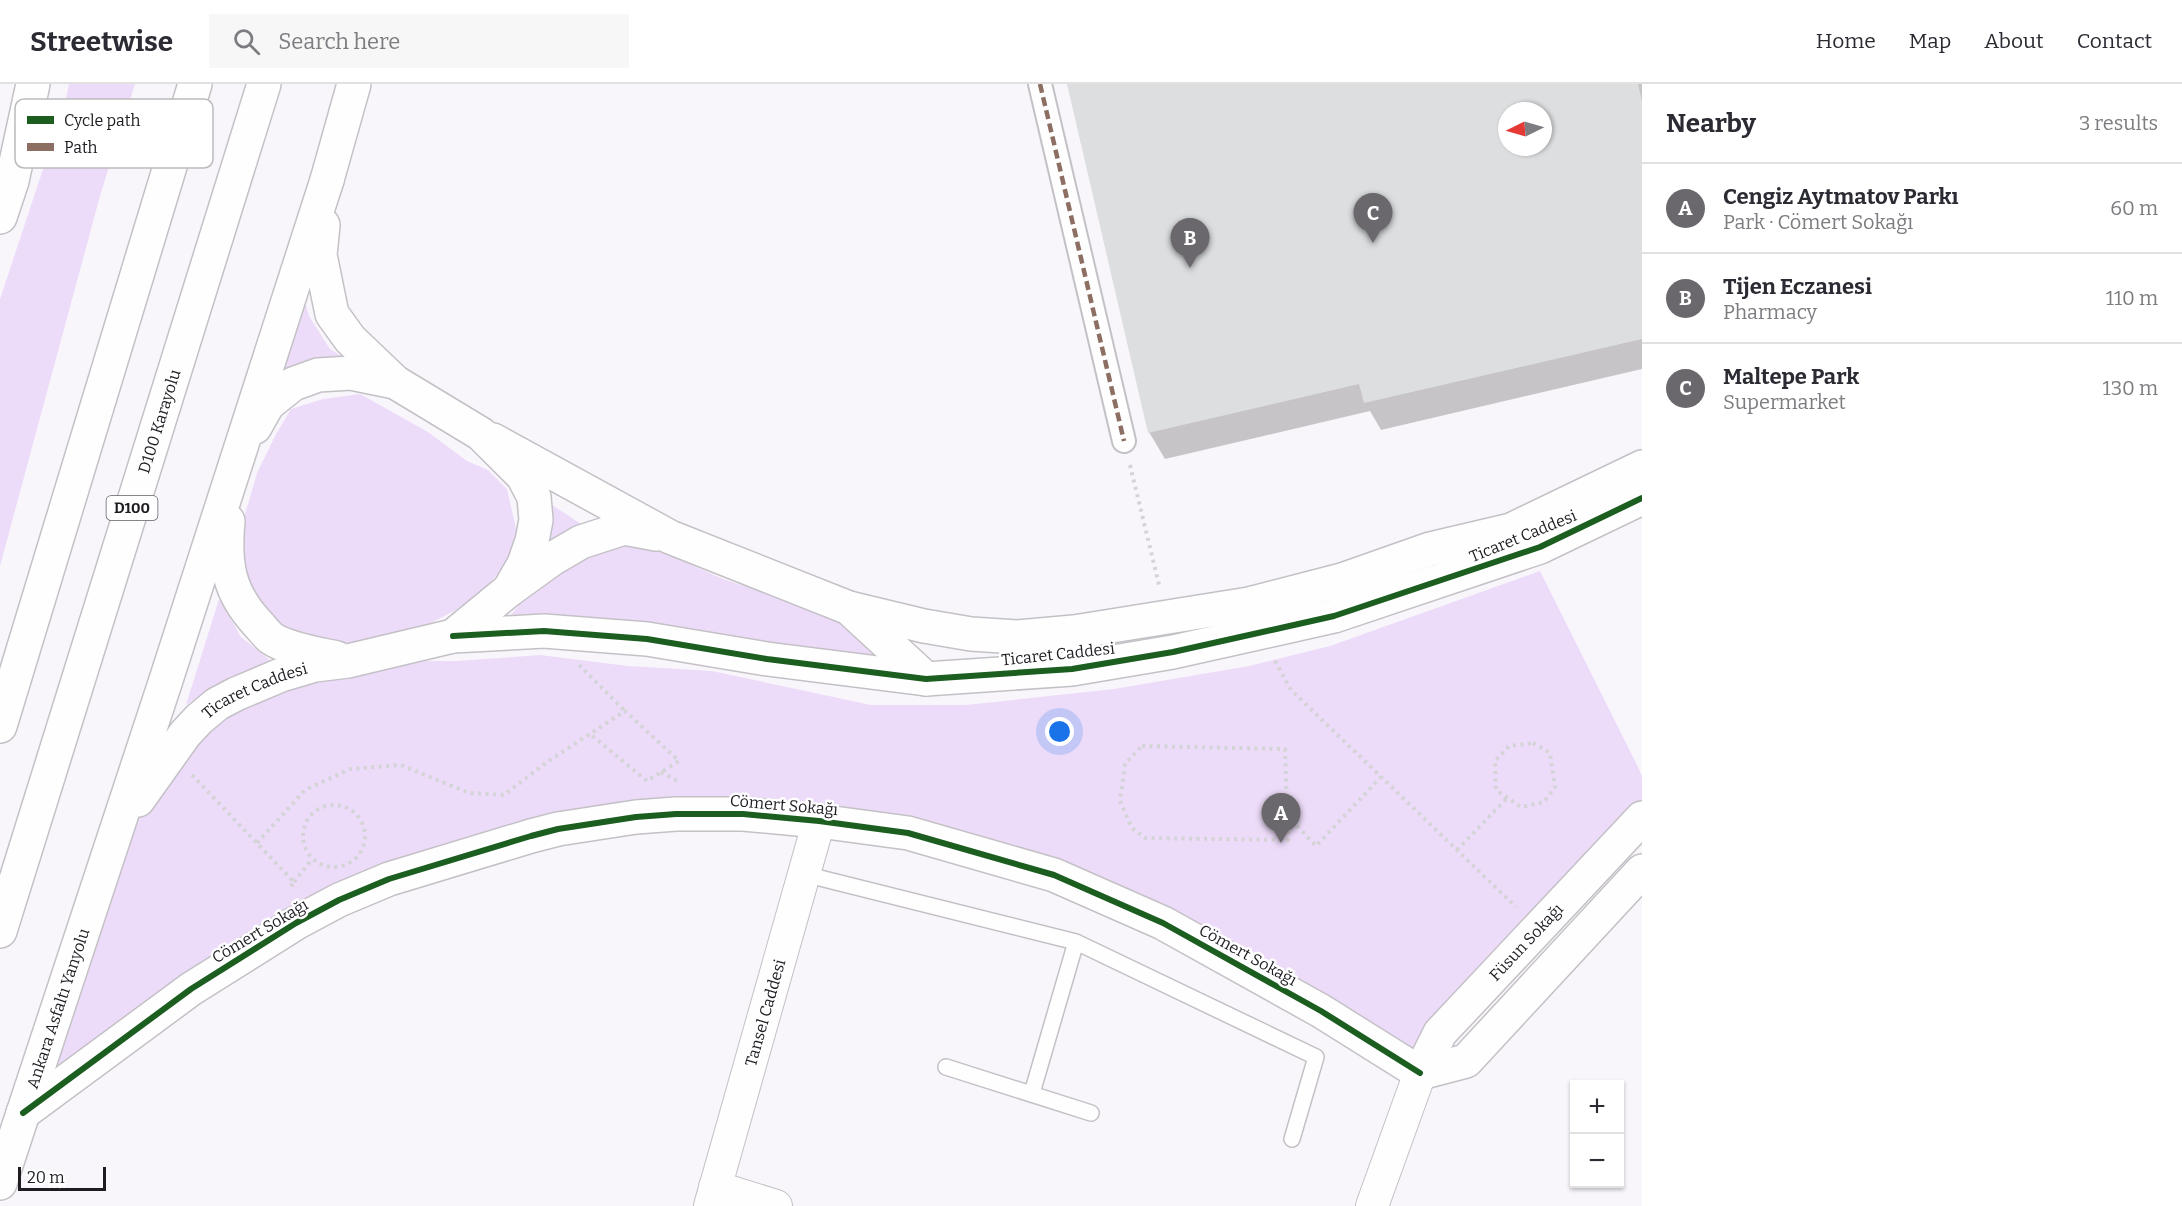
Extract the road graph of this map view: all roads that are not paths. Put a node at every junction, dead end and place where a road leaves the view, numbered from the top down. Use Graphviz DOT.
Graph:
graph roads {
  1 [pos="33,84"];
  2 [pos="195,84"];
  3 [pos="264,84"];
  4 [pos="354,84"];
  5 [pos="1040,84"];
  6 [pos="30,99"];
  7 [pos="190,99"];
  8 [pos="15,167"];
  9 [pos="169,168"];
  10 [pos="327,180"];
  11 [pos="0,217"];
  12 [pos="395,382"];
  13 [pos="481,434"];
  14 [pos="1124,441"];
  15 [pos="1642,467"];
  16 [pos="232,472"];
  17 [pos="1642,498"];
  18 [pos="670,537"];
  19 [pos="509,590"];
  20 [pos="849,608"];
  21 [pos="453,636"];
  22 [pos="348,661"];
  23 [pos="926,679"];
  24 [pos="0,726"];
  25 [pos="1642,818"];
  26 [pos="819,821"];
  27 [pos="114,834"];
  28 [pos="1642,871"];
  29 [pos="804,873"];
  30 [pos="0,932"];
  31 [pos="1076,942"];
  32 [pos="946,1067"];
  33 [pos="1420,1073"];
  34 [pos="1032,1093"];
  35 [pos="23,1113"];
  36 [pos="1091,1113"];
  37 [pos="1292,1139"];
  38 [pos="0,1183"];
  39 [pos="713,1197"];
  40 [pos="776,1206"];
  41 [pos="1372,1206"];
  1 -- 6 [label="main road"];
  2 -- 7 [label="main road"];
  3 -- 30 [label="main road, D100 Karayolu / D100"];
  4 -- 10 [label="main road"];
  5 -- 14 [label="street"];
  8 -- 11 [label="main road"];
  9 -- 24 [label="main road"];
  10 -- 12 [label="main road, Ticaret Caddesi"];
  10 -- 16 [label="main road"];
  12 -- 13 [label="main road, Ticaret Caddesi"];
  12 -- 16 [label="main road"];
  13 -- 18 [label="main road, Ticaret Caddesi"];
  13 -- 19 [label="main road, Ticaret Caddesi"];
  15 -- 20 [label="main road, Ticaret Caddesi"];
  16 -- 22 [label="main road"];
  16 -- 27 [label="main road, Ankara Asfaltı Yanyolu"];
  17 -- 23 [label="main road, Ticaret Caddesi"];
  18 -- 19 [label="main road, Ticaret Caddesi"];
  18 -- 20 [label="main road, Ticaret Caddesi"];
  19 -- 21 [label="main road, Ticaret Caddesi"];
  20 -- 23 [label="main road, Ticaret Caddesi"];
  21 -- 22 [label="main road, Ticaret Caddesi"];
  21 -- 23 [label="main road, Ticaret Caddesi"];
  22 -- 27 [label="main road, Ticaret Caddesi"];
  25 -- 33 [label="main road, Füsun Sokağı"];
  26 -- 29 [label="street, Tansel Caddesi"];
  26 -- 33 [label="main road, Cömert Sokağı"];
  26 -- 35 [label="main road, Cömert Sokağı"];
  27 -- 35 [label="main road, Ankara Asfaltı Yanyolu"];
  28 -- 33 [label="main road"];
  29 -- 31 [label="lane"];
  29 -- 39 [label="street, Tansel Caddesi"];
  31 -- 34 [label="lane"];
  31 -- 37 [label="lane"];
  32 -- 34 [label="lane"];
  33 -- 41 [label="street, Füsun Sokağı"];
  34 -- 36 [label="lane"];
  35 -- 38 [label="main road, Ankara Asfaltı Yanyolu"];
  39 -- 40 [label="street"];
}
